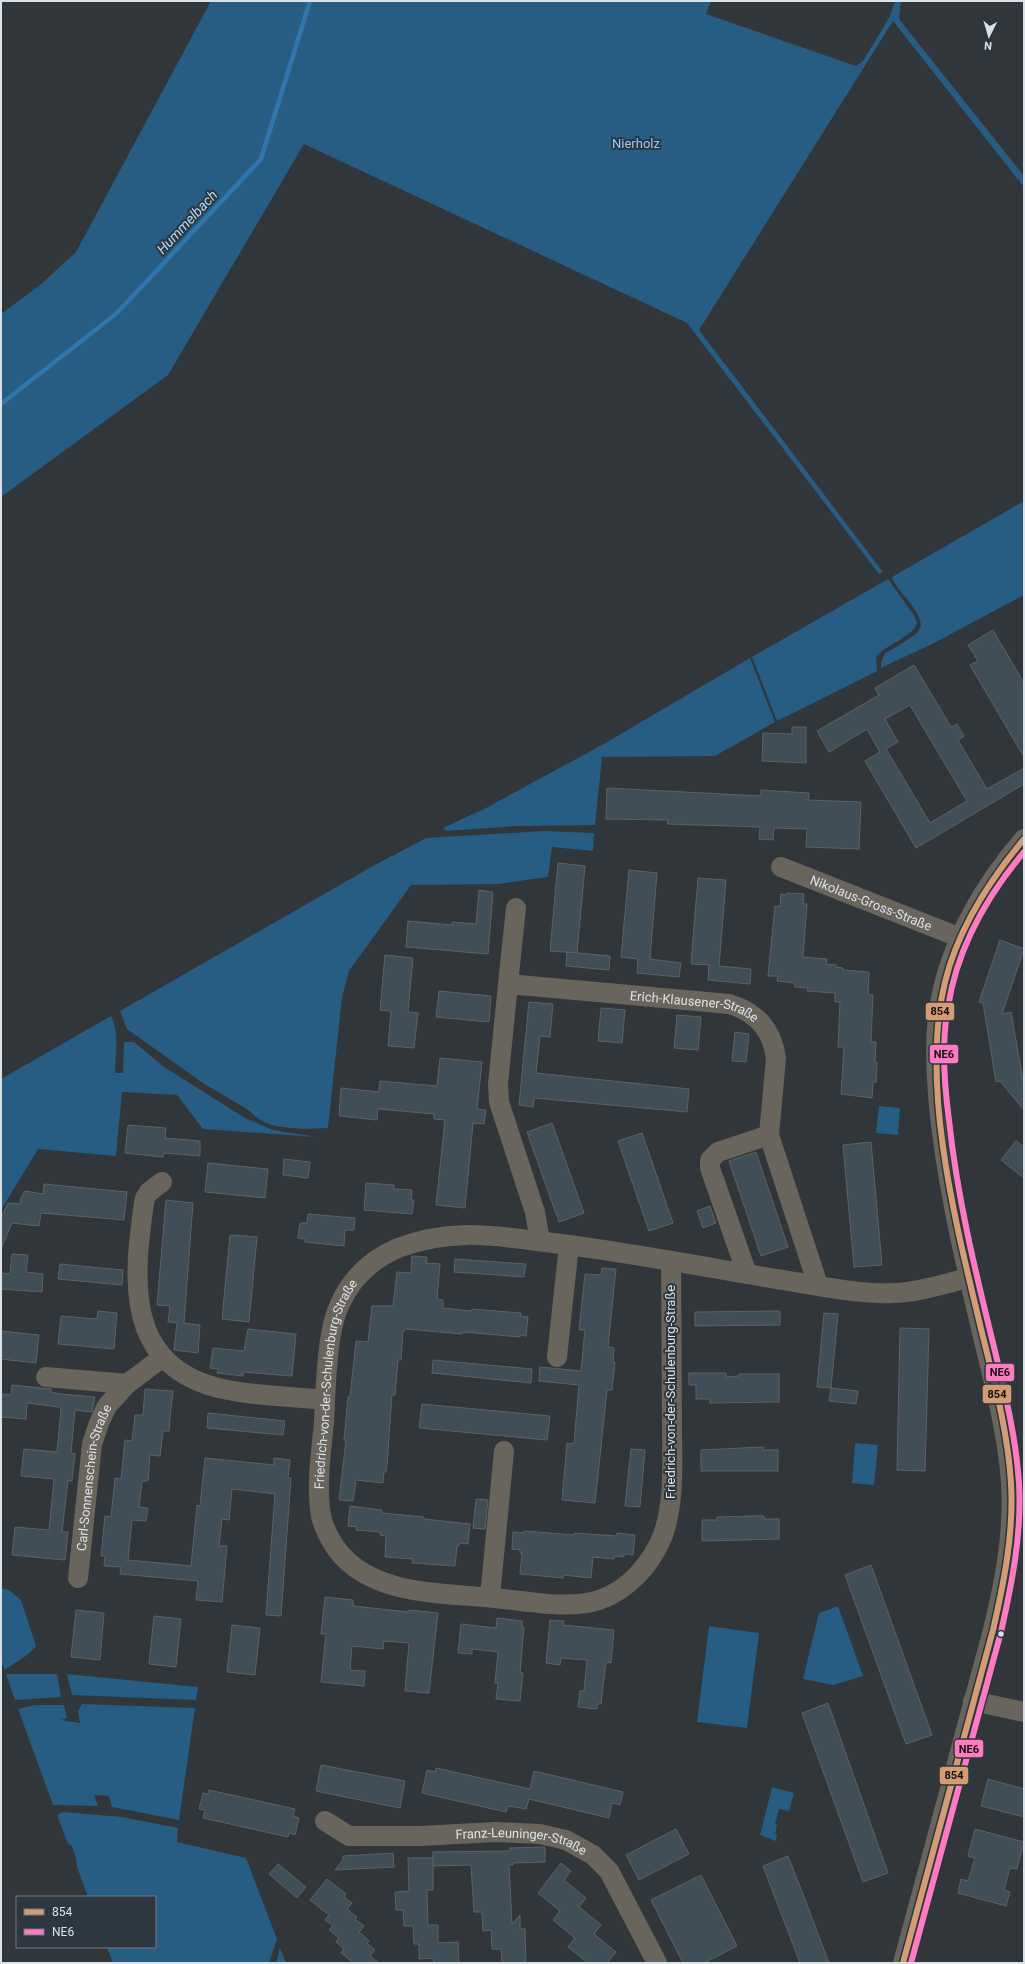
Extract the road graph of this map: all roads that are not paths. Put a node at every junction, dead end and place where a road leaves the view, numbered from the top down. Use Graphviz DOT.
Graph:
graph roads {
  1 [pos="1024,839"];
  2 [pos="781,867"];
  3 [pos="516,908"];
  4 [pos="961,938"];
  5 [pos="508,984"];
  6 [pos="769,1136"];
  7 [pos="162,1182"];
  8 [pos="540,1241"];
  9 [pos="569,1245"];
  10 [pos="671,1262"];
  11 [pos="747,1274"];
  12 [pos="969,1278"];
  13 [pos="818,1285"];
  14 [pos="163,1357"];
  15 [pos="557,1357"];
  16 [pos="46,1377"];
  17 [pos="127,1384"];
  18 [pos="325,1400"];
  19 [pos="504,1451"];
  20 [pos="1018,1504"];
  21 [pos="78,1578"];
  22 [pos="490,1597"];
  23 [pos="973,1701"];
  24 [pos="1024,1712"];
  25 [pos="325,1821"];
  26 [pos="657,1963"];
  27 [pos="902,1963"];
  1 -- 4 [label="street"];
  2 -- 4 [label="street, Nikolaus-Gross-Straße"];
  3 -- 5 [label="street"];
  4 -- 12 [label="street"];
  5 -- 6 [label="street, Erich-Klausener-Straße"];
  5 -- 8 [label="street"];
  6 -- 11 [label="street"];
  6 -- 13 [label="street, Erich-Klausener-Straße"];
  7 -- 14 [label="street"];
  8 -- 9 [label="street, Friedrich-von-der-Schulenburg-Straße"];
  8 -- 18 [label="street, Friedrich-von-der-Schulenburg-Straße"];
  9 -- 10 [label="street, Friedrich-von-der-Schulenburg-Straße"];
  9 -- 15 [label="street"];
  10 -- 11 [label="street, Friedrich-von-der-Schulenburg-Straße"];
  10 -- 22 [label="street, Friedrich-von-der-Schulenburg-Straße"];
  11 -- 13 [label="street, Friedrich-von-der-Schulenburg-Straße"];
  12 -- 13 [label="street, Friedrich-von-der-Schulenburg-Straße"];
  12 -- 20 [label="street"];
  14 -- 17 [label="street, Carl-Sonnenschein-Straße"];
  14 -- 18 [label="street"];
  16 -- 17 [label="street"];
  17 -- 21 [label="street, Carl-Sonnenschein-Straße"];
  18 -- 22 [label="street, Friedrich-von-der-Schulenburg-Straße"];
  19 -- 22 [label="street"];
  20 -- 23 [label="street"];
  23 -- 24 [label="street"];
  23 -- 27 [label="street"];
  25 -- 26 [label="street, Franz-Leuninger-Straße"];
}
